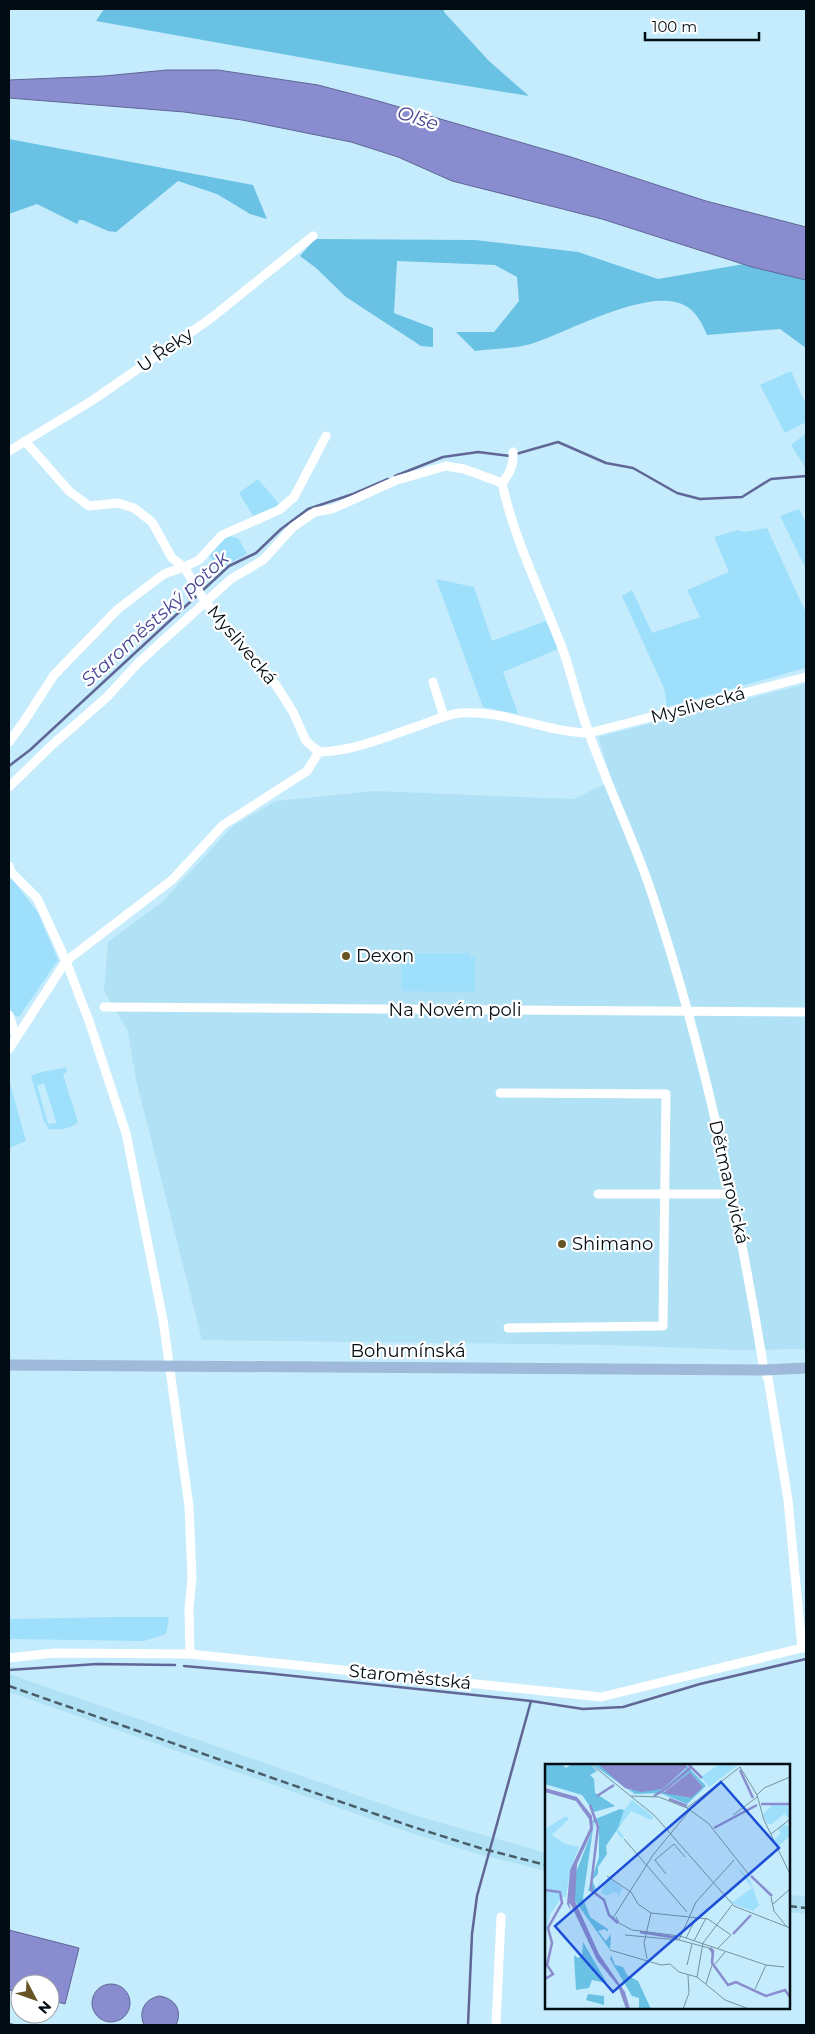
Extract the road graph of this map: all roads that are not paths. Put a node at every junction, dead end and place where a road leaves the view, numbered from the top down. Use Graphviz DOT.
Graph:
graph roads {
  1 [pos="313,236"];
  2 [pos="326,436"];
  3 [pos="25,441"];
  4 [pos="9,451"];
  5 [pos="513,456"];
  6 [pos="502,483"];
  7 [pos="184,567"];
  8 [pos="202,597"];
  9 [pos="806,677"];
  10 [pos="432,682"];
  11 [pos="444,717"];
  12 [pos="588,733"];
  13 [pos="9,742"];
  14 [pos="319,752"];
  15 [pos="9,788"];
  16 [pos="9,866"];
  17 [pos="66,962"];
  18 [pos="104,1007"];
  19 [pos="688,1010"];
  20 [pos="806,1012"];
  21 [pos="9,1015"];
  22 [pos="16,1036"];
  23 [pos="9,1049"];
  24 [pos="500,1093"];
  25 [pos="598,1194"];
  26 [pos="665,1194"];
  27 [pos="732,1194"];
  28 [pos="508,1328"];
  29 [pos="9,1365"];
  30 [pos="169,1367"];
  31 [pos="806,1368"];
  32 [pos="764,1370"];
  33 [pos="804,1647"];
  34 [pos="190,1654"];
  35 [pos="9,1658"];
  36 [pos="501,1917"];
  37 [pos="496,2025"];
  1 -- 3 [label="street, U Řeky"];
  2 -- 7 [label="street"];
  3 -- 4 [label="street, U Řeky"];
  3 -- 7 [label="street, Myslivecká"];
  5 -- 6 [label="street"];
  6 -- 8 [label="street"];
  6 -- 12 [label="street"];
  7 -- 8 [label="street, Myslivecká"];
  7 -- 13 [label="street"];
  8 -- 14 [label="street, Myslivecká"];
  8 -- 15 [label="street"];
  9 -- 12 [label="street, Myslivecká"];
  10 -- 11 [label="street"];
  11 -- 12 [label="street, Myslivecká"];
  11 -- 14 [label="street, Myslivecká"];
  12 -- 19 [label="street, Dětmarovická"];
  14 -- 17 [label="street"];
  16 -- 17 [label="street"];
  17 -- 22 [label="street"];
  17 -- 30 [label="street"];
  18 -- 19 [label="street, Na Novém poli"];
  19 -- 20 [label="street, Na Novém poli"];
  19 -- 27 [label="street, Dětmarovická"];
  21 -- 22 [label="street"];
  22 -- 23 [label="street"];
  24 -- 26 [label="street"];
  25 -- 26 [label="street"];
  26 -- 27 [label="street"];
  26 -- 28 [label="street"];
  27 -- 32 [label="street, Dětmarovická"];
  29 -- 30 [label="main road, Bohumínská"];
  30 -- 32 [label="main road, Bohumínská"];
  30 -- 34 [label="street"];
  31 -- 32 [label="main road, Bohumínská"];
  32 -- 33 [label="street, Dětmarovická"];
  33 -- 34 [label="street, Staroměstská"];
  34 -- 35 [label="street, Staroměstská"];
  36 -- 37 [label="street"];
}
